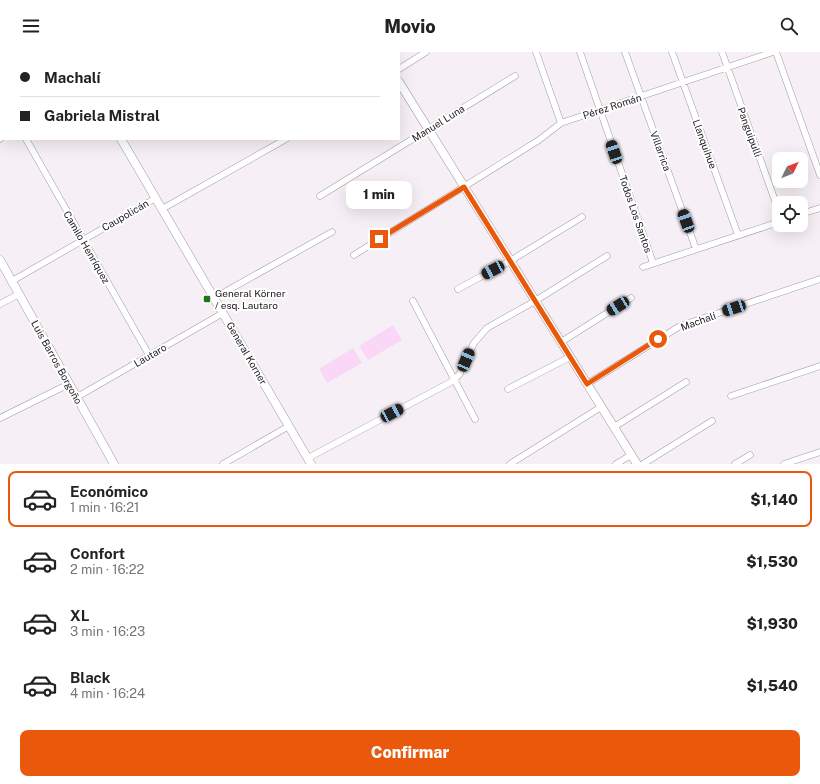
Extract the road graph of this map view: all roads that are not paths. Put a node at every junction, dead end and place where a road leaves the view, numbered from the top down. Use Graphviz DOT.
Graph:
graph roads {
  1 [pos="426,52"];
  2 [pos="536,52"];
  3 [pos="580,52"];
  4 [pos="626,52"];
  5 [pos="672,52"];
  6 [pos="722,52"];
  7 [pos="772,52"];
  8 [pos="776,52"];
  9 [pos="727,67"];
  10 [pos="400,68"];
  11 [pos="515,76"];
  12 [pos="683,82"];
  13 [pos="400,84"];
  14 [pos="641,96"];
  15 [pos="600,110"];
  16 [pos="561,123"];
  17 [pos="428,130"];
  18 [pos="27,140"];
  19 [pos="122,140"];
  20 [pos="284,140"];
  21 [pos="820,175"];
  22 [pos="464,187"];
  23 [pos="320,196"];
  24 [pos="773,196"];
  25 [pos="156,198"];
  26 [pos="820,208"];
  27 [pos="162,209"];
  28 [pos="808,212"];
  29 [pos="582,217"];
  30 [pos="772,224"];
  31 [pos="332,232"];
  32 [pos="738,235"];
  33 [pos="83,240"];
  34 [pos="696,249"];
  35 [pos="354,255"];
  36 [pos="607,256"];
  37 [pos="0,260"];
  38 [pos="510,261"];
  39 [pos="653,264"];
  40 [pos="643,267"];
  41 [pos="820,279"];
  42 [pos="12,281"];
  43 [pos="458,289"];
  44 [pos="19,294"];
  45 [pos="214,298"];
  46 [pos="631,298"];
  47 [pos="413,301"];
  48 [pos="535,301"];
  49 [pos="0,304"];
  50 [pos="223,313"];
  51 [pos="561,342"];
  52 [pos="149,355"];
  53 [pos="570,357"];
  54 [pos="820,366"];
  55 [pos="454,380"];
  56 [pos="686,382"];
  57 [pos="69,384"];
  58 [pos="587,384"];
  59 [pos="508,389"];
  60 [pos="731,396"];
  61 [pos="77,397"];
  62 [pos="601,407"];
  63 [pos="0,418"];
  64 [pos="475,419"];
  65 [pos="712,421"];
  66 [pos="289,426"];
  67 [pos="614,427"];
  68 [pos="820,452"];
  69 [pos="750,455"];
  70 [pos="310,461"];
  71 [pos="633,461"];
  72 [pos="114,464"];
  73 [pos="222,464"];
  74 [pos="510,464"];
  75 [pos="616,464"];
  76 [pos="643,464"];
  77 [pos="735,464"];
  78 [pos="784,464"];
  1 -- 10 [label="street"];
  2 -- 16 [label="street"];
  3 -- 15 [label="street, Todos Los Santos"];
  4 -- 14 [label="street, Villarrica"];
  5 -- 12 [label="street, Llanquihue"];
  6 -- 9 [label="street, Panguipulli"];
  7 -- 9 [label="street, Pérez Román"];
  8 -- 21 [label="street"];
  9 -- 12 [label="street, Pérez Román"];
  9 -- 24 [label="street, Panguipulli"];
  11 -- 17 [label="street, Manuel Luna"];
  12 -- 14 [label="street, Pérez Román"];
  12 -- 32 [label="street, Llanquihue"];
  13 -- 17 [label="street"];
  14 -- 15 [label="street, Pérez Román"];
  14 -- 34 [label="street, Villarrica"];
  15 -- 16 [label="street, Pérez Román"];
  15 -- 39 [label="street, Todos Los Santos"];
  16 -- 22 [label="street, Pérez Román"];
  17 -- 22 [label="street"];
  17 -- 23 [label="street, Manuel Luna"];
  18 -- 33 [label="street, Camilo Henríquez"];
  19 -- 25 [label="street, General Korner"];
  20 -- 27 [label="street, Caupolicán"];
  22 -- 35 [label="street, Pérez Román"];
  22 -- 38 [label="street"];
  25 -- 27 [label="street, General Korner"];
  25 -- 33 [label="street, Caupolicán"];
  26 -- 28 [label="street"];
  27 -- 45 [label="street, General Korner"];
  29 -- 38 [label="street"];
  30 -- 32 [label="street"];
  31 -- 45 [label="street"];
  32 -- 34 [label="street"];
  33 -- 42 [label="street, Caupolicán"];
  33 -- 52 [label="street, Camilo Henríquez"];
  34 -- 39 [label="street"];
  36 -- 48 [label="street"];
  37 -- 42 [label="street, Luis Barros Borgoño"];
  38 -- 43 [label="street"];
  38 -- 48 [label="street"];
  39 -- 40 [label="street"];
  41 -- 58 [label="street, Machalí"];
  42 -- 44 [label="street, Luis Barros Borgoño"];
  44 -- 49 [label="street"];
  44 -- 57 [label="street, Luis Barros Borgoño"];
  45 -- 50 [label="street, General Korner"];
  46 -- 51 [label="street"];
  47 -- 55 [label="street"];
  48 -- 51 [label="street"];
  48 -- 55 [label="street"];
  50 -- 52 [label="street, Lautaro"];
  50 -- 66 [label="street, General Korner"];
  51 -- 53 [label="street"];
  52 -- 61 [label="street, Lautaro"];
  53 -- 58 [label="street"];
  53 -- 59 [label="street"];
  54 -- 60 [label="street"];
  55 -- 64 [label="street"];
  55 -- 70 [label="street"];
  56 -- 67 [label="street"];
  57 -- 61 [label="street, Luis Barros Borgoño"];
  57 -- 63 [label="street"];
  58 -- 62 [label="street"];
  61 -- 72 [label="street, Luis Barros Borgoño"];
  62 -- 67 [label="street"];
  62 -- 74 [label="street"];
  65 -- 76 [label="street"];
  66 -- 70 [label="street, General Korner"];
  66 -- 73 [label="street"];
  67 -- 71 [label="street"];
  68 -- 78 [label="street"];
  69 -- 77 [label="street"];
  71 -- 75 [label="street"];
}
